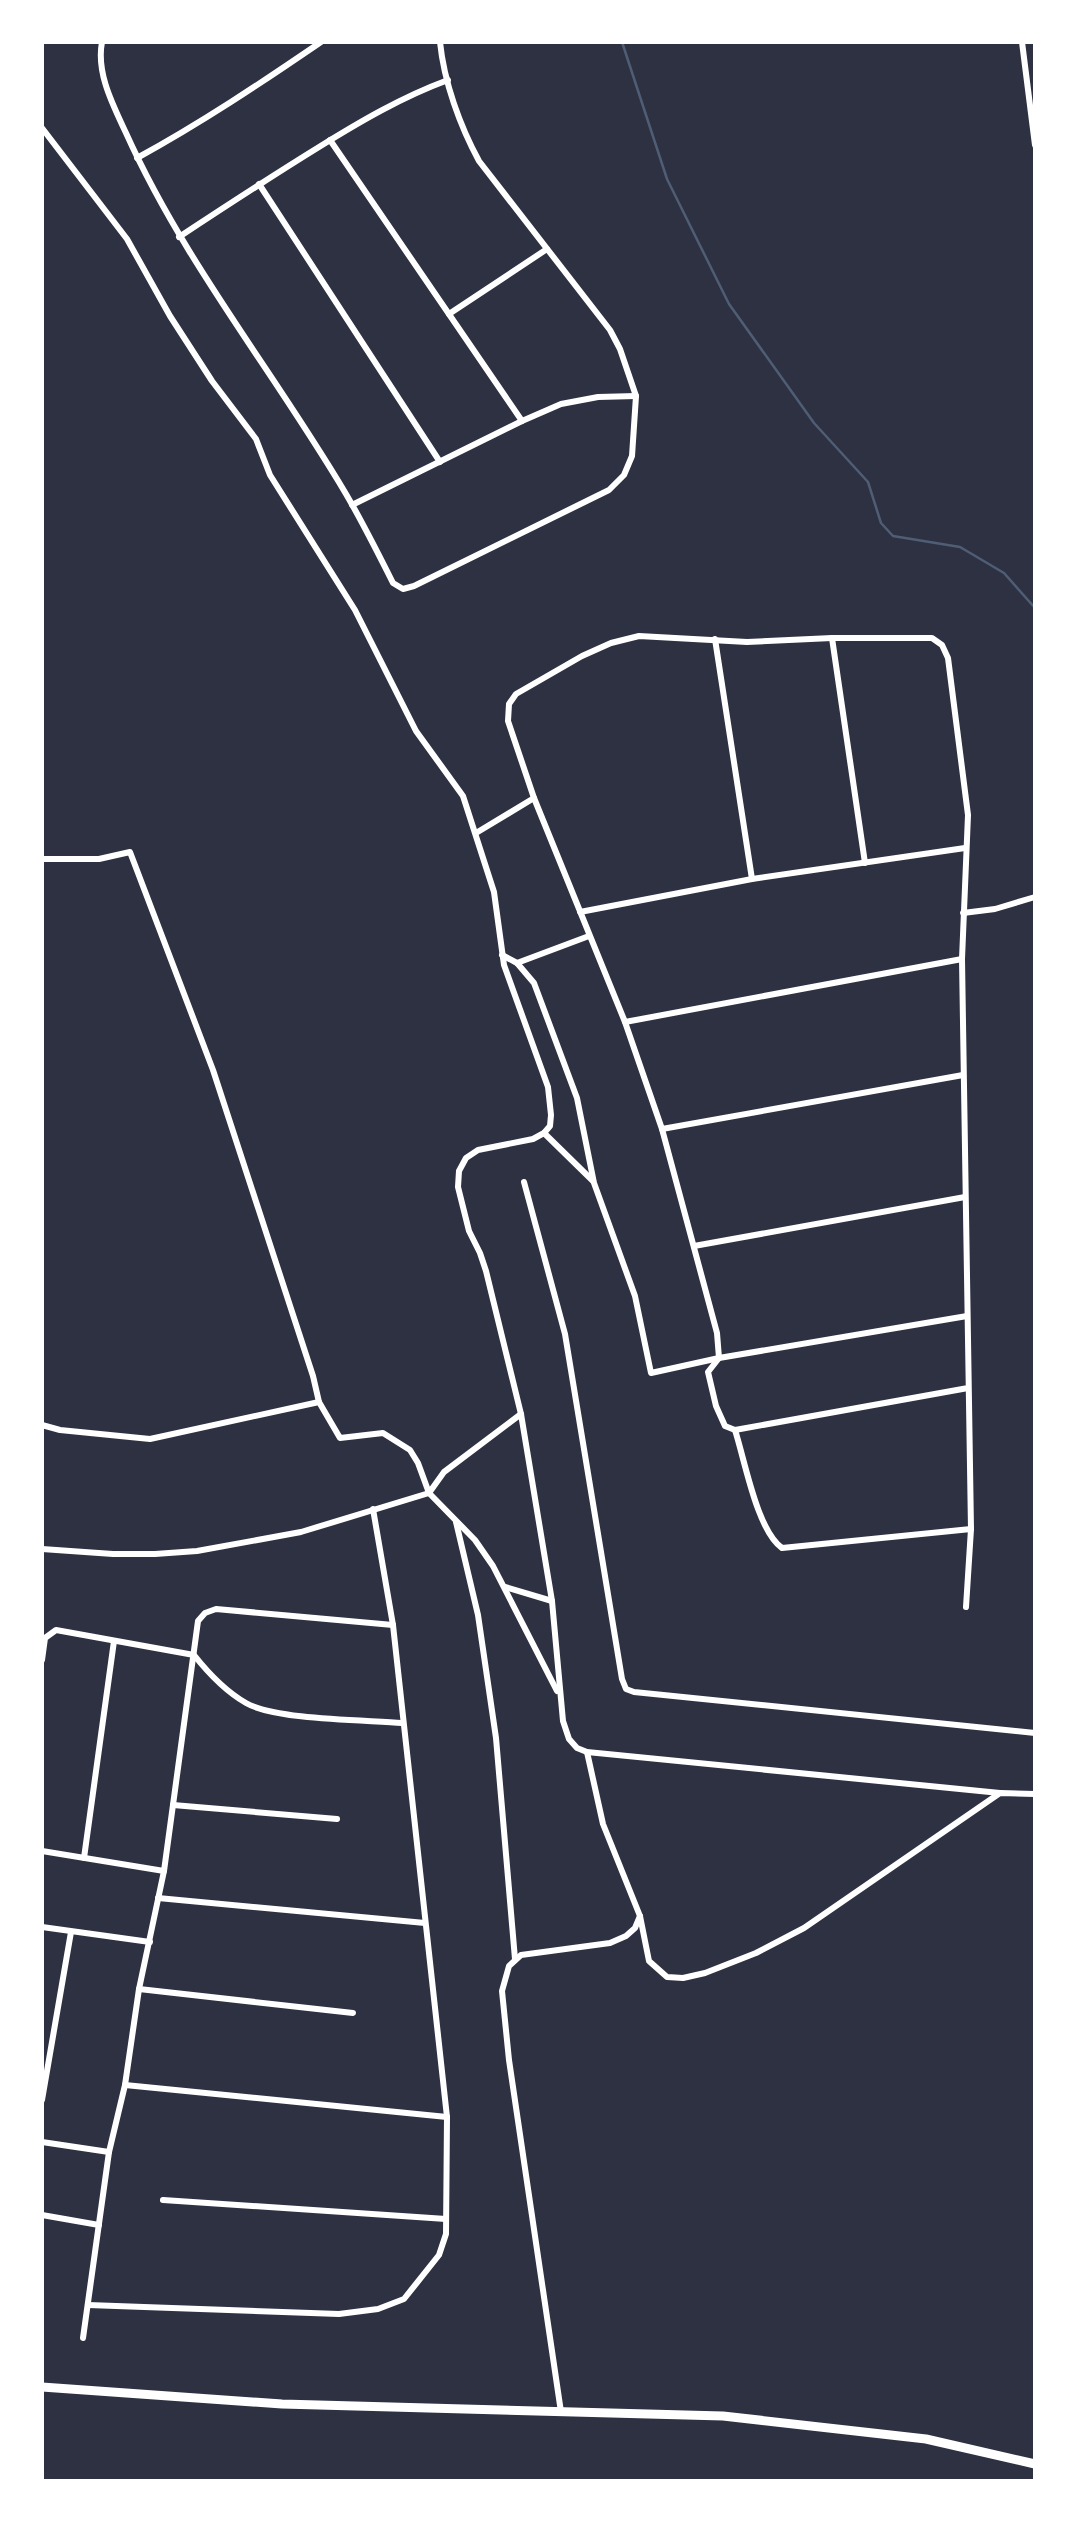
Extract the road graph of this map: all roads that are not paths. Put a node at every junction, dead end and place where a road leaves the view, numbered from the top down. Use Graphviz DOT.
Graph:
graph roads {
  1 [pos="102,42"];
  2 [pos="321,42"];
  3 [pos="440,42"];
  4 [pos="1022,42"];
  5 [pos="448,80"];
  6 [pos="42,128"];
  7 [pos="330,140"];
  8 [pos="1035,145"];
  9 [pos="137,158"];
  10 [pos="259,184"];
  11 [pos="179,237"];
  12 [pos="547,249"];
  13 [pos="449,314"];
  14 [pos="636,396"];
  15 [pos="522,421"];
  16 [pos="440,462"];
  17 [pos="352,505"];
  18 [pos="832,638"];
  19 [pos="715,639"];
  20 [pos="534,799"];
  21 [pos="476,833"];
  22 [pos="965,848"];
  23 [pos="42,859"];
  24 [pos="864,863"];
  25 [pos="752,879"];
  26 [pos="1035,897"];
  27 [pos="580,912"];
  28 [pos="963,913"];
  29 [pos="589,936"];
  30 [pos="502,955"];
  31 [pos="962,959"];
  32 [pos="517,963"];
  33 [pos="625,1022"];
  34 [pos="963,1075"];
  35 [pos="662,1129"];
  36 [pos="544,1133"];
  37 [pos="524,1182"];
  38 [pos="594,1183"];
  39 [pos="965,1197"];
  40 [pos="694,1246"];
  41 [pos="967,1316"];
  42 [pos="719,1358"];
  43 [pos="968,1388"];
  44 [pos="319,1402"];
  45 [pos="521,1414"];
  46 [pos="42,1425"];
  47 [pos="735,1430"];
  48 [pos="429,1493"];
  49 [pos="373,1509"];
  50 [pos="455,1520"];
  51 [pos="971,1529"];
  52 [pos="42,1549"];
  53 [pos="505,1587"];
  54 [pos="552,1601"];
  55 [pos="966,1607"];
  56 [pos="393,1625"];
  57 [pos="114,1641"];
  58 [pos="194,1655"];
  59 [pos="42,1660"];
  60 [pos="559,1696"];
  61 [pos="402,1723"];
  62 [pos="1035,1733"];
  63 [pos="587,1752"];
  64 [pos="1000,1793"];
  65 [pos="1035,1794"];
  66 [pos="173,1805"];
  67 [pos="337,1819"];
  68 [pos="42,1851"];
  69 [pos="84,1858"];
  70 [pos="164,1871"];
  71 [pos="158,1898"];
  72 [pos="640,1916"];
  73 [pos="425,1923"];
  74 [pos="42,1927"];
  75 [pos="71,1932"];
  76 [pos="150,1942"];
  77 [pos="515,1959"];
  78 [pos="139,1989"];
  79 [pos="354,2013"];
  80 [pos="125,2085"];
  81 [pos="42,2100"];
  82 [pos="447,2117"];
  83 [pos="42,2142"];
  84 [pos="109,2152"];
  85 [pos="163,2200"];
  86 [pos="42,2215"];
  87 [pos="446,2219"];
  88 [pos="99,2225"];
  89 [pos="88,2305"];
  90 [pos="83,2338"];
  91 [pos="42,2387"];
  92 [pos="561,2412"];
  93 [pos="1035,2464"];
  1 -- 9 [label="street"];
  2 -- 9 [label="street"];
  3 -- 5 [label="street"];
  4 -- 8 [label="street"];
  5 -- 7 [label="street"];
  5 -- 12 [label="street"];
  6 -- 21 [label="street"];
  7 -- 10 [label="street"];
  7 -- 13 [label="street"];
  9 -- 11 [label="street"];
  10 -- 11 [label="street"];
  10 -- 16 [label="street"];
  11 -- 17 [label="street"];
  12 -- 13 [label="street"];
  12 -- 14 [label="street"];
  13 -- 15 [label="street"];
  14 -- 15 [label="street"];
  14 -- 17 [label="street"];
  15 -- 16 [label="street"];
  16 -- 17 [label="street"];
  18 -- 19 [label="street"];
  18 -- 22 [label="street"];
  18 -- 24 [label="street"];
  19 -- 20 [label="street"];
  19 -- 25 [label="street"];
  20 -- 21 [label="street"];
  20 -- 27 [label="street"];
  21 -- 30 [label="street"];
  22 -- 24 [label="street"];
  22 -- 28 [label="street"];
  23 -- 44 [label="street"];
  24 -- 25 [label="street"];
  25 -- 27 [label="street"];
  26 -- 28 [label="street"];
  27 -- 29 [label="street"];
  28 -- 31 [label="street"];
  29 -- 32 [label="street"];
  29 -- 33 [label="street"];
  30 -- 32 [label="street"];
  30 -- 36 [label="street"];
  31 -- 33 [label="street"];
  31 -- 34 [label="street"];
  32 -- 38 [label="street"];
  33 -- 35 [label="street"];
  34 -- 35 [label="street"];
  34 -- 39 [label="street"];
  35 -- 40 [label="street"];
  36 -- 38 [label="street"];
  36 -- 45 [label="street"];
  37 -- 62 [label="street"];
  38 -- 42 [label="street"];
  39 -- 40 [label="street"];
  39 -- 41 [label="street"];
  40 -- 42 [label="street"];
  41 -- 42 [label="street"];
  41 -- 43 [label="street"];
  42 -- 47 [label="street"];
  43 -- 47 [label="street"];
  43 -- 51 [label="street"];
  44 -- 46 [label="street"];
  44 -- 48 [label="street"];
  45 -- 48 [label="street"];
  45 -- 54 [label="street"];
  47 -- 51 [label="street"];
  48 -- 49 [label="street"];
  48 -- 50 [label="street"];
  49 -- 52 [label="street"];
  49 -- 56 [label="street"];
  50 -- 53 [label="street"];
  50 -- 77 [label="street"];
  51 -- 55 [label="street"];
  53 -- 54 [label="street"];
  53 -- 60 [label="street"];
  54 -- 60 [label="street"];
  56 -- 58 [label="street"];
  56 -- 61 [label="street"];
  57 -- 58 [label="street"];
  57 -- 59 [label="street"];
  57 -- 69 [label="street"];
  58 -- 61 [label="street"];
  58 -- 66 [label="street"];
  60 -- 63 [label="street"];
  61 -- 73 [label="street"];
  63 -- 64 [label="street"];
  63 -- 72 [label="street"];
  64 -- 65 [label="street"];
  64 -- 72 [label="street"];
  66 -- 67 [label="street"];
  66 -- 70 [label="street"];
  68 -- 69 [label="street"];
  69 -- 70 [label="street"];
  70 -- 71 [label="street"];
  71 -- 73 [label="street"];
  71 -- 76 [label="street"];
  72 -- 77 [label="street"];
  73 -- 82 [label="street"];
  74 -- 75 [label="street"];
  75 -- 76 [label="street"];
  75 -- 81 [label="street"];
  76 -- 78 [label="street"];
  77 -- 92 [label="street"];
  78 -- 79 [label="street"];
  78 -- 80 [label="street"];
  80 -- 82 [label="street"];
  80 -- 84 [label="street"];
  82 -- 87 [label="street"];
  83 -- 84 [label="street"];
  84 -- 88 [label="street"];
  85 -- 87 [label="street"];
  86 -- 88 [label="street"];
  87 -- 89 [label="street"];
  88 -- 89 [label="street"];
  89 -- 90 [label="street"];
  91 -- 92 [label="main road"];
  92 -- 93 [label="main road"];
}
